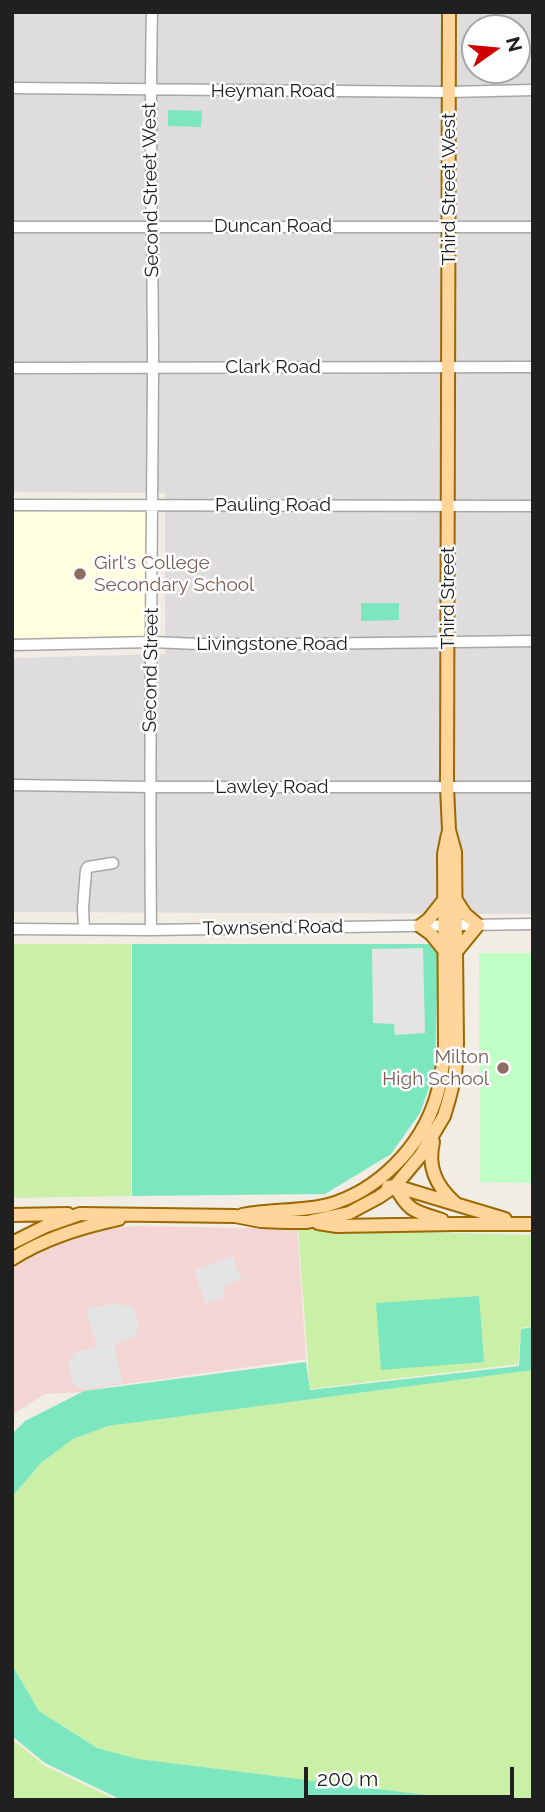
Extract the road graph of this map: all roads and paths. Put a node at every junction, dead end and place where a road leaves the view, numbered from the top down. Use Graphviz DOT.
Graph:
graph roads {
  1 [pos="152,12"];
  2 [pos="449,12"];
  3 [pos="12,88"];
  4 [pos="150,90"];
  5 [pos="533,90"];
  6 [pos="449,92"];
  7 [pos="153,226"];
  8 [pos="448,226"];
  9 [pos="12,227"];
  10 [pos="533,227"];
  11 [pos="449,366"];
  12 [pos="533,366"];
  13 [pos="12,368"];
  14 [pos="153,368"];
  15 [pos="12,505"];
  16 [pos="449,505"];
  17 [pos="152,506"];
  18 [pos="533,506"];
  19 [pos="152,642"];
  20 [pos="448,642"];
  21 [pos="533,642"];
  22 [pos="12,645"];
  23 [pos="12,785"];
  24 [pos="533,786"];
  25 [pos="149,787"];
  26 [pos="447,787"];
  27 [pos="113,863"];
  28 [pos="450,900"];
  29 [pos="478,925"];
  30 [pos="533,925"];
  31 [pos="420,926"];
  32 [pos="450,926"];
  33 [pos="12,929"];
  34 [pos="83,930"];
  35 [pos="151,930"];
  36 [pos="450,951"];
  37 [pos="430,1130"];
  38 [pos="395,1186"];
  39 [pos="328,1205"];
  40 [pos="458,1205"];
  41 [pos="80,1214"];
  42 [pos="12,1215"];
  43 [pos="140,1215"];
  44 [pos="235,1216"];
  45 [pos="307,1222"];
  46 [pos="456,1224"];
  47 [pos="526,1224"];
  48 [pos="12,1243"];
  49 [pos="12,1259"];
  1 -- 4 [label="street, Second Street West"];
  2 -- 6 [label="main road, Third Street West"];
  3 -- 4 [label="street, Heyman Road"];
  4 -- 6 [label="street, Heyman Road"];
  4 -- 7 [label="street, Second Street West"];
  5 -- 6 [label="street, Heyman Road"];
  6 -- 8 [label="main road, Third Street West"];
  7 -- 8 [label="street, Duncan Road"];
  7 -- 9 [label="street, Duncan Road"];
  7 -- 14 [label="street, Second Street West"];
  8 -- 10 [label="street, Duncan Road"];
  8 -- 11 [label="main road, Third Street West"];
  11 -- 12 [label="street, Clark Road"];
  11 -- 14 [label="street, Clark Road"];
  11 -- 16 [label="main road, Third Street"];
  13 -- 14 [label="street, Clark Road"];
  14 -- 17 [label="street, Second Street"];
  15 -- 17 [label="street, Pauling Road"];
  16 -- 17 [label="street, Pauling Road"];
  16 -- 18 [label="street, Pauling Road"];
  16 -- 20 [label="main road, Third Street"];
  17 -- 19 [label="street, Second Street"];
  19 -- 20 [label="street, Livingstone Road"];
  19 -- 22 [label="street, Livingstone Road"];
  19 -- 25 [label="street, Second Street"];
  20 -- 21 [label="street, Livingstone Road"];
  20 -- 26 [label="main road, Third Street"];
  23 -- 25 [label="street, Lawley Road"];
  24 -- 26 [label="street, Lawley Road"];
  25 -- 26 [label="street, Lawley Road"];
  25 -- 35 [label="street, Second Street"];
  26 -- 28 [label="main road, Third Street"];
  27 -- 34 [label="street"];
  28 -- 29 [label="main road"];
  28 -- 31 [label="main road"];
  28 -- 32 [label="main road, Third Street"];
  29 -- 30 [label="street, Townsend Road"];
  29 -- 32 [label="street, Townsend Road"];
  29 -- 36 [label="main road"];
  31 -- 32 [label="street, Townsend Road"];
  31 -- 35 [label="street, Townsend Road"];
  31 -- 36 [label="main road"];
  32 -- 36 [label="main road, Third Street"];
  33 -- 34 [label="street, Townsend Road"];
  34 -- 35 [label="street, Townsend Road"];
  36 -- 37 [label="main road, Third Street"];
  37 -- 38 [label="main road"];
  37 -- 39 [label="main road"];
  37 -- 40 [label="main road"];
  38 -- 39 [label="main road"];
  38 -- 40 [label="main road"];
  38 -- 45 [label="main road"];
  38 -- 46 [label="main road"];
  39 -- 44 [label="main road"];
  40 -- 47 [label="main road"];
  41 -- 42 [label="main road"];
  41 -- 43 [label="main road"];
  41 -- 48 [label="main road"];
  43 -- 44 [label="main road"];
  43 -- 49 [label="main road"];
  44 -- 45 [label="main road"];
  45 -- 46 [label="main road"];
  46 -- 47 [label="main road"];
}
